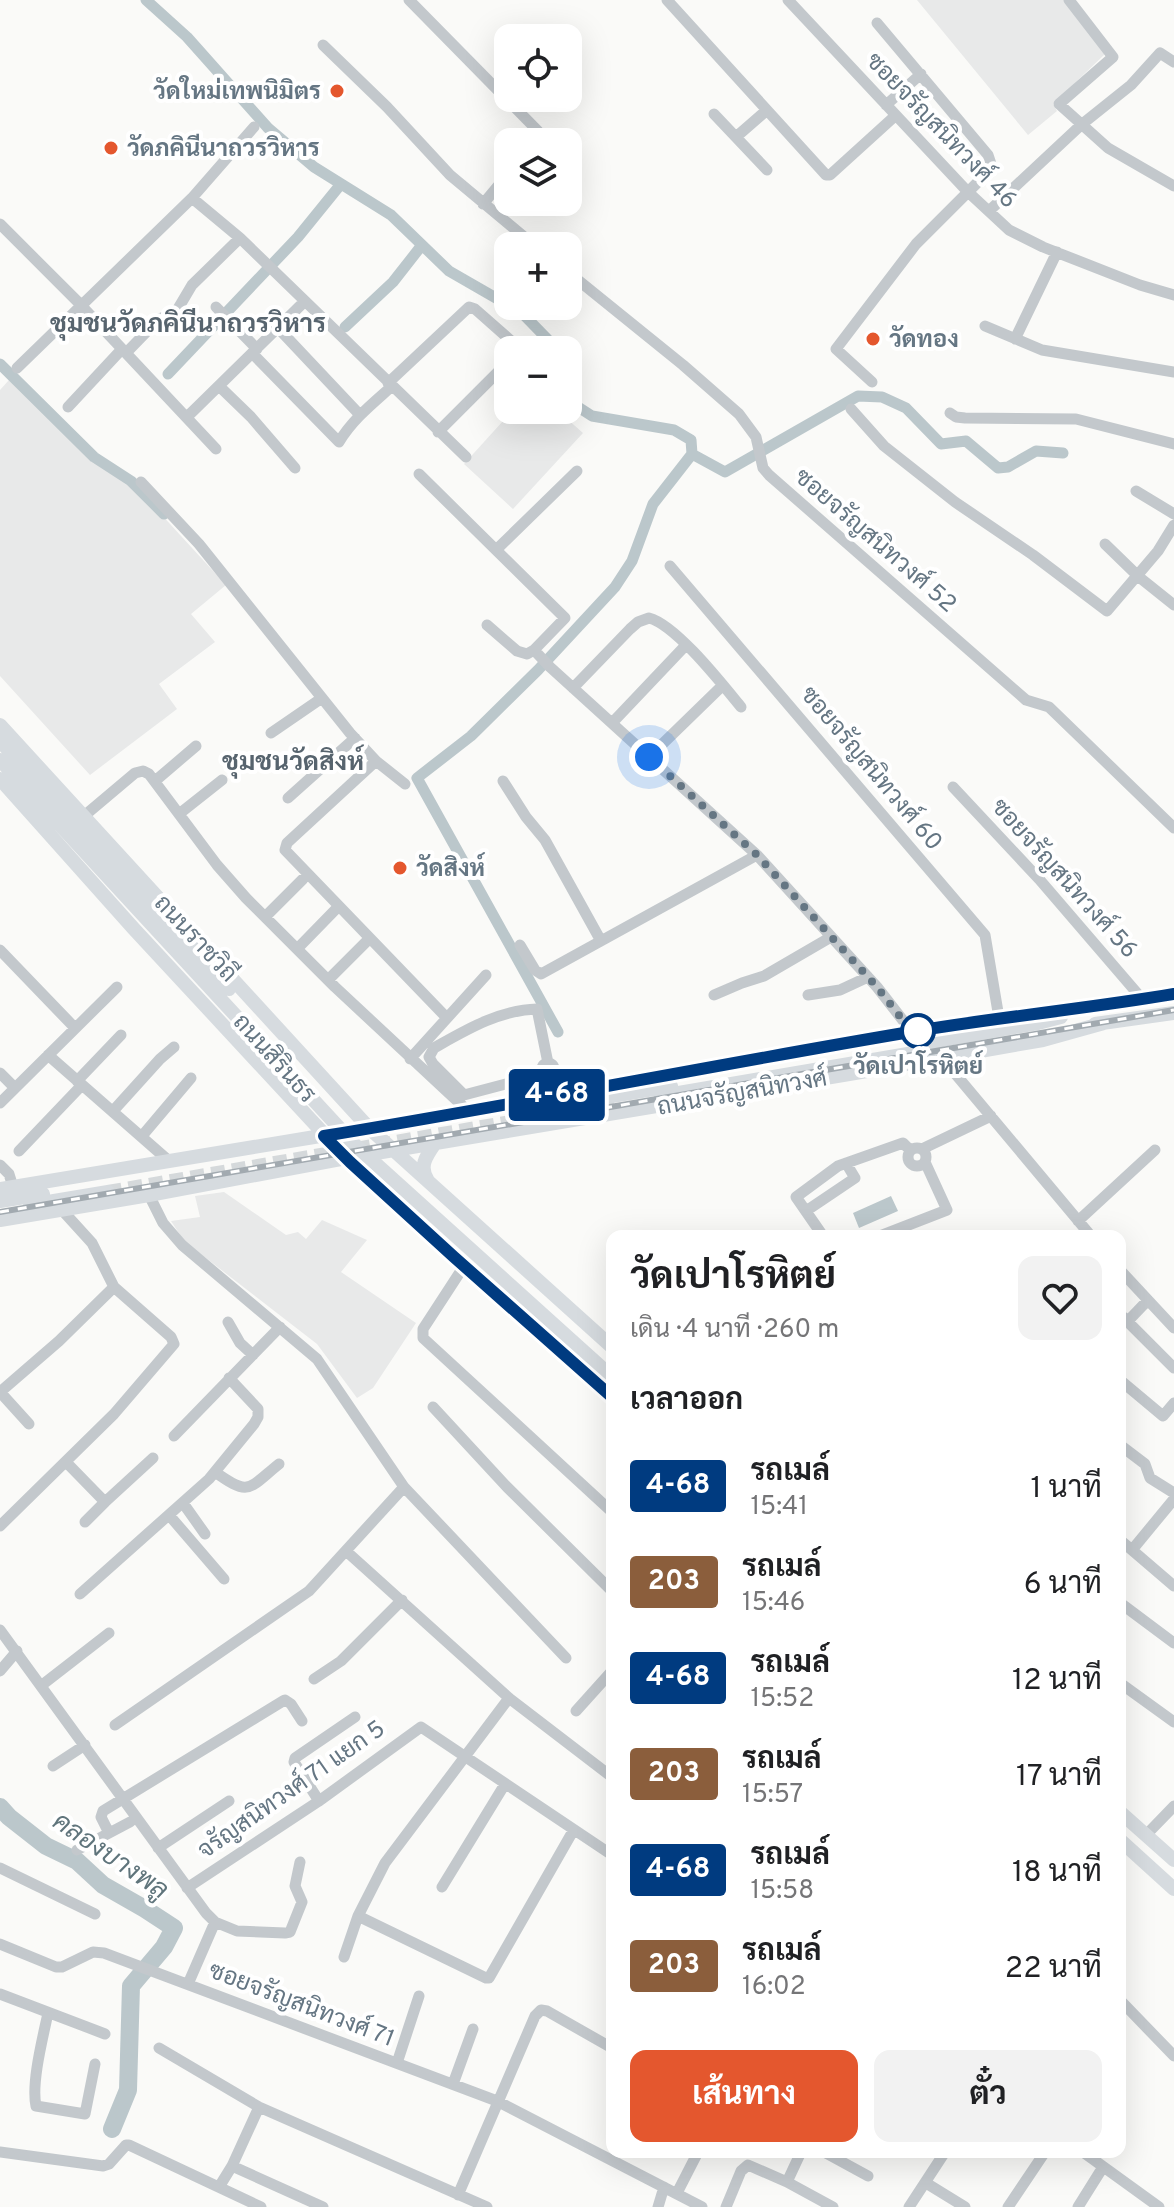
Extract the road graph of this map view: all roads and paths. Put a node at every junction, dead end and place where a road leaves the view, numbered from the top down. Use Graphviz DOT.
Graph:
graph roads {
  1 [pos="667,0"];
  2 [pos="788,0"];
  3 [pos="1069,0"];
  4 [pos="410,1"];
  5 [pos="877,23"];
  6 [pos="323,45"];
  7 [pos="1174,62"];
  8 [pos="921,74"];
  9 [pos="886,105"];
  10 [pos="767,110"];
  11 [pos="714,114"];
  12 [pos="895,116"];
  13 [pos="1081,125"];
  14 [pos="254,127"];
  15 [pos="535,128"];
  16 [pos="736,137"];
  17 [pos="767,170"];
  18 [pos="1174,186"];
  19 [pos="494,191"];
  20 [pos="967,191"];
  21 [pos="192,198"];
  22 [pos="483,204"];
  23 [pos="989,211"];
  24 [pos="0,224"];
  25 [pos="518,232"];
  26 [pos="240,238"];
  27 [pos="1057,252"];
  28 [pos="582,283"];
  29 [pos="1174,295"];
  30 [pos="305,301"];
  31 [pos="82,306"];
  32 [pos="216,307"];
  33 [pos="985,326"];
  34 [pos="278,328"];
  35 [pos="506,336"];
  36 [pos="1015,339"];
  37 [pos="124,351"];
  38 [pos="255,351"];
  39 [pos="17,368"];
  40 [pos="1174,372"];
  41 [pos="494,376"];
  42 [pos="872,382"];
  43 [pos="389,385"];
  44 [pos="219,386"];
  45 [pos="68,407"];
  46 [pos="851,409"];
  47 [pos="950,413"];
  48 [pos="360,415"];
  49 [pos="187,417"];
  50 [pos="438,432"];
  51 [pos="1174,444"];
  52 [pos="216,449"];
  53 [pos="466,457"];
  54 [pos="295,468"];
  55 [pos="577,471"];
  56 [pos="419,474"];
  57 [pos="141,482"];
  58 [pos="1136,491"];
  59 [pos="1174,514"];
  60 [pos="1174,525"];
  61 [pos="1105,544"];
  62 [pos="496,550"];
  63 [pos="670,566"];
  64 [pos="1137,576"];
  65 [pos="1174,605"];
  66 [pos="487,625"];
  67 [pos="686,645"];
  68 [pos="536,654"];
  69 [pos="723,685"];
  70 [pos="573,688"];
  71 [pos="322,698"];
  72 [pos="741,707"];
  73 [pos="612,723"];
  74 [pos="0,725"];
  75 [pos="271,733"];
  76 [pos="355,738"];
  77 [pos="0,741"];
  78 [pos="196,746"];
  79 [pos="649,757"];
  80 [pos="0,760"];
  81 [pos="376,761"];
  82 [pos="0,779"];
  83 [pos="222,780"];
  84 [pos="155,781"];
  85 [pos="503,781"];
  86 [pos="405,784"];
  87 [pos="953,787"];
  88 [pos="288,798"];
  89 [pos="179,814"];
  90 [pos="84,816"];
  91 [pos="62,818"];
  92 [pos="1174,828"];
  93 [pos="757,855"];
  94 [pos="303,879"];
  95 [pos="336,909"];
  96 [pos="265,917"];
  97 [pos="831,937"];
  98 [pos="601,941"];
  99 [pos="366,942"];
  100 [pos="520,945"];
  101 [pos="297,949"];
  102 [pos="0,950"];
  103 [pos="486,975"];
  104 [pos="868,977"];
  105 [pos="328,980"];
  106 [pos="117,987"];
  107 [pos="1174,994"];
  108 [pos="714,995"];
  109 [pos="808,995"];
  110 [pos="1143,1000"];
  111 [pos="1100,1007"];
  112 [pos="1174,1013"];
  113 [pos="446,1017"];
  114 [pos="999,1018"];
  115 [pos="1104,1023"];
  116 [pos="75,1028"];
  117 [pos="912,1032"];
  118 [pos="121,1035"];
  119 [pos="174,1047"];
  120 [pos="48,1055"];
  121 [pos="942,1058"];
  122 [pos="410,1059"];
  123 [pos="541,1071"];
  124 [pos="0,1073"];
  125 [pos="191,1078"];
  126 [pos="80,1083"];
  127 [pos="15,1088"];
  128 [pos="571,1093"];
  129 [pos="537,1099"];
  130 [pos="0,1103"];
  131 [pos="113,1111"];
  132 [pos="468,1111"];
  133 [pos="991,1116"];
  134 [pos="583,1119"];
  135 [pos="369,1128"];
  136 [pos="142,1136"];
  137 [pos="324,1136"];
  138 [pos="436,1142"];
  139 [pos="916,1150"];
  140 [pos="1155,1150"];
  141 [pos="19,1151"];
  142 [pos="393,1151"];
  143 [pos="195,1157"];
  144 [pos="346,1158"];
  145 [pos="169,1161"];
  146 [pos="925,1162"];
  147 [pos="846,1163"];
  148 [pos="0,1165"];
  149 [pos="211,1183"];
  150 [pos="7,1188"];
  151 [pos="435,1189"];
  152 [pos="149,1195"];
  153 [pos="0,1201"];
  154 [pos="0,1210"];
  155 [pos="62,1210"];
  156 [pos="806,1211"];
  157 [pos="0,1220"];
  158 [pos="1078,1221"];
  159 [pos="819,1230"];
  160 [pos="895,1230"];
  161 [pos="1086,1230"];
  162 [pos="516,1261"];
  163 [pos="464,1266"];
  164 [pos="1126,1276"];
  165 [pos="486,1286"];
  166 [pos="114,1287"];
  167 [pos="1148,1300"];
  168 [pos="1126,1316"];
  169 [pos="1126,1320"];
  170 [pos="228,1322"];
  171 [pos="280,1327"];
  172 [pos="1174,1328"];
  173 [pos="606,1342"];
  174 [pos="606,1354"];
  175 [pos="253,1355"];
  176 [pos="1174,1368"];
  177 [pos="606,1372"];
  178 [pos="229,1378"];
  179 [pos="1126,1385"];
  180 [pos="0,1392"];
  181 [pos="606,1392"];
  182 [pos="1174,1403"];
  183 [pos="433,1407"];
  184 [pos="29,1424"];
  185 [pos="174,1436"];
  186 [pos="1126,1450"];
  187 [pos="153,1458"];
  188 [pos="66,1462"];
  189 [pos="279,1464"];
  190 [pos="215,1472"];
  191 [pos="404,1487"];
  192 [pos="105,1502"];
  193 [pos="183,1503"];
  194 [pos="1172,1504"];
  195 [pos="606,1506"];
  196 [pos="169,1515"];
  197 [pos="85,1522"];
  198 [pos="0,1526"];
  199 [pos="205,1534"];
  200 [pos="1126,1545"];
  201 [pos="1132,1550"];
  202 [pos="346,1551"];
  203 [pos="224,1579"];
  204 [pos="606,1585"];
  205 [pos="1174,1586"];
  206 [pos="80,1594"];
  207 [pos="402,1600"];
  208 [pos="1126,1607"];
  209 [pos="0,1630"];
  210 [pos="109,1633"];
  211 [pos="1174,1643"];
  212 [pos="17,1651"];
  213 [pos="566,1658"];
  214 [pos="0,1671"];
  215 [pos="606,1678"];
  216 [pos="314,1679"];
  217 [pos="42,1685"];
  218 [pos="1126,1687"];
  219 [pos="509,1698"];
  220 [pos="576,1711"];
  221 [pos="355,1717"];
  222 [pos="302,1721"];
  223 [pos="1174,1722"];
  224 [pos="115,1725"];
  225 [pos="85,1745"];
  226 [pos="466,1756"];
  227 [pos="53,1766"];
  228 [pos="606,1772"];
  229 [pos="505,1784"];
  230 [pos="123,1800"];
  231 [pos="229,1801"];
  232 [pos="319,1801"];
  233 [pos="1174,1806"];
  234 [pos="1126,1817"];
  235 [pos="130,1822"];
  236 [pos="573,1831"];
  237 [pos="109,1833"];
  238 [pos="1146,1835"];
  239 [pos="1126,1845"];
  240 [pos="158,1848"];
  241 [pos="77,1850"];
  242 [pos="606,1851"];
  243 [pos="1174,1860"];
  244 [pos="300,1862"];
  245 [pos="0,1868"];
  246 [pos="442,1887"];
  247 [pos="187,1888"];
  248 [pos="1174,1889"];
  249 [pos="95,1914"];
  250 [pos="358,1916"];
  251 [pos="215,1922"];
  252 [pos="0,1944"];
  253 [pos="344,1957"];
  254 [pos="188,1984"];
  255 [pos="0,1994"];
  256 [pos="419,1996"];
  257 [pos="1126,2006"];
  258 [pos="48,2013"];
  259 [pos="473,2029"];
  260 [pos="105,2034"];
  261 [pos="606,2045"];
  262 [pos="159,2048"];
  263 [pos="1174,2056"];
  264 [pos="397,2063"];
  265 [pos="95,2064"];
  266 [pos="453,2084"];
  267 [pos="497,2101"];
  268 [pos="259,2107"];
  269 [pos="0,2152"];
  270 [pos="606,2157"];
  271 [pos="608,2158"];
  272 [pos="695,2158"];
  273 [pos="798,2158"];
  274 [pos="835,2158"];
  275 [pos="941,2158"];
  276 [pos="1041,2158"];
  277 [pos="1091,2158"];
  278 [pos="232,2166"];
  279 [pos="1103,2167"];
  280 [pos="868,2176"];
  281 [pos="787,2182"];
  282 [pos="926,2183"];
  283 [pos="219,2187"];
  284 [pos="664,2187"];
  285 [pos="677,2193"];
  286 [pos="458,2195"];
  287 [pos="261,2207"];
  288 [pos="323,2207"];
  289 [pos="487,2207"];
  290 [pos="658,2207"];
  291 [pos="702,2207"];
  292 [pos="726,2207"];
  293 [pos="833,2207"];
  294 [pos="909,2207"];
  295 [pos="965,2207"];
  296 [pos="1008,2207"];
  297 [pos="1078,2207"];
  298 [pos="1159,2207"];
  1 -- 10 [label="street"];
  2 -- 9 [label="street, ซอยจรัญสนิทวงศ์ 46"];
  3 -- 13 [label="street"];
  4 -- 15 [label="street"];
  5 -- 8 [label="street"];
  6 -- 22 [label="street"];
  7 -- 13 [label="street"];
  8 -- 9 [label="street"];
  8 -- 20 [label="street"];
  9 -- 12 [label="street, ซอยจรัญสนิทวงศ์ 46"];
  10 -- 12 [label="street"];
  10 -- 16 [label="street"];
  11 -- 16 [label="street"];
  12 -- 20 [label="street, ซอยจรัญสนิทวงศ์ 46"];
  13 -- 18 [label="street"];
  13 -- 23 [label="street"];
  14 -- 21 [label="street"];
  16 -- 17 [label="street"];
  19 -- 22 [label="street"];
  20 -- 23 [label="street, ซอยจรัญสนิทวงศ์ 46"];
  20 -- 42 [label="street"];
  21 -- 26 [label="street"];
  21 -- 31 [label="street"];
  22 -- 25 [label="street"];
  23 -- 27 [label="street, ซอยจรัญสนิทวงศ์ 46"];
  24 -- 31 [label="street"];
  26 -- 30 [label="street"];
  26 -- 37 [label="street"];
  27 -- 29 [label="street, ซอยจรัญสนิทวงศ์ 46"];
  27 -- 36 [label="street"];
  28 -- 92 [label="street, ซอยจรัญสนิทวงศ์ 52"];
  30 -- 34 [label="street"];
  30 -- 43 [label="street"];
  31 -- 37 [label="street"];
  31 -- 39 [label="street"];
  32 -- 38 [label="street"];
  33 -- 36 [label="street"];
  34 -- 38 [label="street"];
  34 -- 48 [label="street"];
  35 -- 43 [label="street"];
  36 -- 40 [label="street"];
  37 -- 45 [label="street"];
  37 -- 49 [label="street"];
  38 -- 44 [label="street"];
  38 -- 48 [label="street"];
  41 -- 50 [label="street"];
  43 -- 48 [label="street"];
  43 -- 50 [label="street"];
  44 -- 49 [label="street"];
  44 -- 54 [label="street"];
  46 -- 64 [label="street"];
  47 -- 51 [label="street"];
  49 -- 52 [label="street"];
  50 -- 53 [label="street"];
  55 -- 62 [label="street"];
  56 -- 62 [label="street"];
  57 -- 71 [label="street"];
  58 -- 59 [label="street"];
  60 -- 64 [label="street"];
  61 -- 64 [label="street"];
  62 -- 68 [label="street"];
  63 -- 114 [label="street, ซอยจรัญสนิทวงศ์ 60"];
  64 -- 65 [label="street"];
  66 -- 68 [label="street"];
  67 -- 69 [label="street"];
  67 -- 70 [label="street"];
  67 -- 73 [label="street"];
  68 -- 70 [label="street"];
  69 -- 72 [label="street"];
  69 -- 79 [label="street"];
  70 -- 73 [label="street"];
  71 -- 75 [label="street"];
  71 -- 76 [label="street"];
  73 -- 79 [label="street"];
  74 -- 90 [label="main road, ถนนราชวิถี"];
  76 -- 81 [label="street"];
  76 -- 88 [label="street"];
  77 -- 91 [label="main road"];
  78 -- 84 [label="street"];
  79 -- 93 [label="street"];
  80 -- 91 [label="main road"];
  81 -- 86 [label="street"];
  81 -- 113 [label="street"];
  82 -- 137 [label="main road, ถนนราชวิถี"];
  83 -- 89 [label="street"];
  84 -- 89 [label="street"];
  84 -- 90 [label="street"];
  85 -- 98 [label="street"];
  87 -- 110 [label="street, ซอยจรัญสนิทวงศ์ 56"];
  89 -- 96 [label="street"];
  90 -- 135 [label="main road, ถนนราชวิถี"];
  91 -- 174 [label="main road, ถนนสิรินธร"];
  91 -- 177 [label="main road, ถนนสิรินธร"];
  93 -- 97 [label="street"];
  93 -- 98 [label="street"];
  94 -- 96 [label="street"];
  95 -- 101 [label="street"];
  96 -- 101 [label="street"];
  97 -- 104 [label="street"];
  97 -- 108 [label="street"];
  98 -- 100 [label="street"];
  99 -- 105 [label="street"];
  101 -- 105 [label="street"];
  102 -- 116 [label="street"];
  103 -- 113 [label="street"];
  104 -- 109 [label="street"];
  104 -- 117 [label="street"];
  105 -- 122 [label="street"];
  106 -- 116 [label="street"];
  107 -- 110 [label="main road, ถนนจรัญสนิทวงศ์"];
  110 -- 111 [label="main road, ถนนจรัญสนิทวงศ์"];
  111 -- 114 [label="main road, ถนนจรัญสนิทวงศ์"];
  111 -- 115 [label="main road, ถนนจรัญสนิทวงศ์"];
  112 -- 115 [label="main road, ถนนจรัญสนิทวงศ์"];
  113 -- 122 [label="street"];
  114 -- 117 [label="main road, ถนนจรัญสนิทวงศ์"];
  115 -- 121 [label="main road, ถนนจรัญสนิทวงศ์"];
  116 -- 120 [label="street"];
  117 -- 128 [label="main road, ถนนจรัญสนิทวงศ์"];
  118 -- 126 [label="street"];
  119 -- 131 [label="street"];
  120 -- 126 [label="street"];
  120 -- 127 [label="street"];
  121 -- 133 [label="street"];
  121 -- 134 [label="main road, ถนนจรัญสนิทวงศ์"];
  122 -- 132 [label="street"];
  123 -- 123 [label="street"];
  123 -- 129 [label="street"];
  124 -- 127 [label="street"];
  125 -- 136 [label="street"];
  126 -- 131 [label="street"];
  126 -- 141 [label="street"];
  127 -- 130 [label="street"];
  128 -- 129 [label="main road, ถนนจรัญสนิทวงศ์"];
  128 -- 134 [label="main road"];
  129 -- 132 [label="main road, ถนนจรัญสนิทวงศ์"];
  131 -- 136 [label="street"];
  132 -- 135 [label="main road, ถนนจรัญสนิทวงศ์"];
  133 -- 139 [label="street"];
  133 -- 158 [label="street"];
  134 -- 138 [label="main road, ถนนจรัญสนิทวงศ์"];
  135 -- 137 [label="main road, ถนนจรัญสนิทวงศ์"];
  135 -- 142 [label="main road, ถนนราชวิถี"];
  136 -- 145 [label="street"];
  137 -- 143 [label="main road, ถนนจรัญสนิทวงศ์"];
  137 -- 144 [label="main road, ถนนสิรินธร"];
  138 -- 142 [label="main road, ถนนจรัญสนิทวงศ์"];
  138 -- 151 [label="main road"];
  139 -- 146 [label="street"];
  139 -- 146 [label="street"];
  139 -- 147 [label="street"];
  140 -- 158 [label="street"];
  142 -- 144 [label="main road, ถนนจรัญสนิทวงศ์"];
  142 -- 151 [label="main road"];
  143 -- 145 [label="main road, ถนนจรัญสนิทวงศ์"];
  143 -- 149 [label="main road"];
  144 -- 149 [label="main road, ถนนจรัญสนิทวงศ์"];
  144 -- 163 [label="main road, ถนนสิรินธร"];
  145 -- 150 [label="main road, ถนนจรัญสนิทวงศ์"];
  146 -- 160 [label="street"];
  147 -- 156 [label="street"];
  147 -- 156 [label="street"];
  148 -- 150 [label="street"];
  149 -- 152 [label="main road, ถนนจรัญสนิทวงศ์"];
  151 -- 162 [label="main road"];
  152 -- 155 [label="main road, ถนนจรัญสนิทวงศ์"];
  152 -- 171 [label="street"];
  153 -- 154 [label="main road"];
  155 -- 157 [label="main road, ถนนจรัญสนิทวงศ์"];
  155 -- 166 [label="street"];
  156 -- 159 [label="street"];
  158 -- 161 [label="street"];
  162 -- 165 [label="main road"];
  162 -- 173 [label="main road"];
  163 -- 165 [label="main road, ถนนสิรินธร"];
  163 -- 195 [label="street"];
  164 -- 167 [label="street"];
  165 -- 181 [label="main road, ถนนสิรินธร"];
  166 -- 180 [label="street"];
  166 -- 188 [label="street"];
  167 -- 168 [label="street"];
  167 -- 172 [label="street"];
  169 -- 176 [label="street"];
  170 -- 175 [label="street"];
  171 -- 175 [label="street"];
  171 -- 191 [label="street"];
  175 -- 178 [label="street"];
  178 -- 185 [label="street"];
  178 -- 190 [label="street"];
  179 -- 182 [label="street"];
  180 -- 184 [label="street"];
  183 -- 204 [label="street"];
  186 -- 194 [label="street"];
  187 -- 192 [label="street"];
  188 -- 192 [label="street"];
  188 -- 198 [label="street"];
  189 -- 190 [label="street"];
  190 -- 193 [label="street"];
  191 -- 202 [label="street"];
  191 -- 213 [label="street"];
  192 -- 197 [label="street"];
  193 -- 196 [label="street"];
  193 -- 199 [label="street"];
  194 -- 201 [label="street"];
  196 -- 203 [label="street"];
  196 -- 206 [label="street"];
  200 -- 201 [label="street"];
  201 -- 205 [label="street"];
  202 -- 207 [label="street"];
  202 -- 224 [label="street"];
  207 -- 216 [label="street"];
  207 -- 219 [label="street"];
  208 -- 211 [label="street"];
  209 -- 212 [label="street, ซอยจรัญสนิทวงศ์ 71"];
  210 -- 217 [label="street"];
  212 -- 214 [label="street"];
  212 -- 217 [label="street, ซอยจรัญสนิทวงศ์ 71"];
  215 -- 220 [label="street"];
  217 -- 225 [label="street, ซอยจรัญสนิทวงศ์ 71"];
  218 -- 223 [label="street"];
  219 -- 226 [label="street"];
  219 -- 228 [label="street"];
  221 -- 232 [label="street"];
  222 -- 230 [label="street"];
  225 -- 227 [label="street"];
  225 -- 230 [label="street, ซอยจรัญสนิทวงศ์ 71"];
  226 -- 229 [label="street"];
  226 -- 232 [label="street, จรัญสนิทวงศ์ 71 แยก 5"];
  226 -- 250 [label="street"];
  229 -- 236 [label="street"];
  229 -- 246 [label="street"];
  230 -- 237 [label="street"];
  230 -- 240 [label="street, ซอยจรัญสนิทวงศ์ 71"];
  231 -- 240 [label="street"];
  232 -- 247 [label="street, จรัญสนิทวงศ์ 71 แยก 5"];
  233 -- 238 [label="street"];
  234 -- 238 [label="main road"];
  235 -- 237 [label="street"];
  236 -- 242 [label="street"];
  236 -- 250 [label="street"];
  237 -- 241 [label="street"];
  238 -- 243 [label="main road"];
  239 -- 248 [label="main road"];
  240 -- 247 [label="street, ซอยจรัญสนิทวงศ์ 71"];
  244 -- 251 [label="street"];
  245 -- 249 [label="street"];
  247 -- 251 [label="street, ซอยจรัญสนิทวงศ์ 71"];
  250 -- 253 [label="street"];
  251 -- 254 [label="street, ซอยจรัญสนิทวงศ์ 71"];
  252 -- 254 [label="street"];
  254 -- 264 [label="street, ซอยจรัญสนิทวงศ์ 71"];
  255 -- 258 [label="street"];
  256 -- 264 [label="street"];
  257 -- 263 [label="street"];
  258 -- 260 [label="street"];
  258 -- 265 [label="street"];
  259 -- 266 [label="street"];
  261 -- 267 [label="street"];
  262 -- 268 [label="street"];
  264 -- 266 [label="street, ซอยจรัญสนิทวงศ์ 71"];
  266 -- 267 [label="street, ซอยจรัญสนิทวงศ์ 71"];
  267 -- 270 [label="street, ซอยจรัญสนิทวงศ์ 71"];
  267 -- 286 [label="street"];
  268 -- 278 [label="street"];
  268 -- 286 [label="street"];
  269 -- 283 [label="street"];
  271 -- 284 [label="street, ซอยจรัญสนิทวงศ์ 71"];
  272 -- 285 [label="street"];
  273 -- 281 [label="street"];
  274 -- 280 [label="street"];
  275 -- 282 [label="street"];
  276 -- 296 [label="street"];
  277 -- 279 [label="street"];
  278 -- 283 [label="street"];
  278 -- 288 [label="street"];
  279 -- 297 [label="street"];
  279 -- 298 [label="street"];
  281 -- 292 [label="street"];
  281 -- 293 [label="street"];
  282 -- 294 [label="street"];
  282 -- 295 [label="street"];
  283 -- 287 [label="street"];
  284 -- 285 [label="street, ซอยจรัญสนิทวงศ์ 71"];
  284 -- 290 [label="street"];
  285 -- 291 [label="street, ซอยจรัญสนิทวงศ์ 71"];
  286 -- 289 [label="street"];
}
